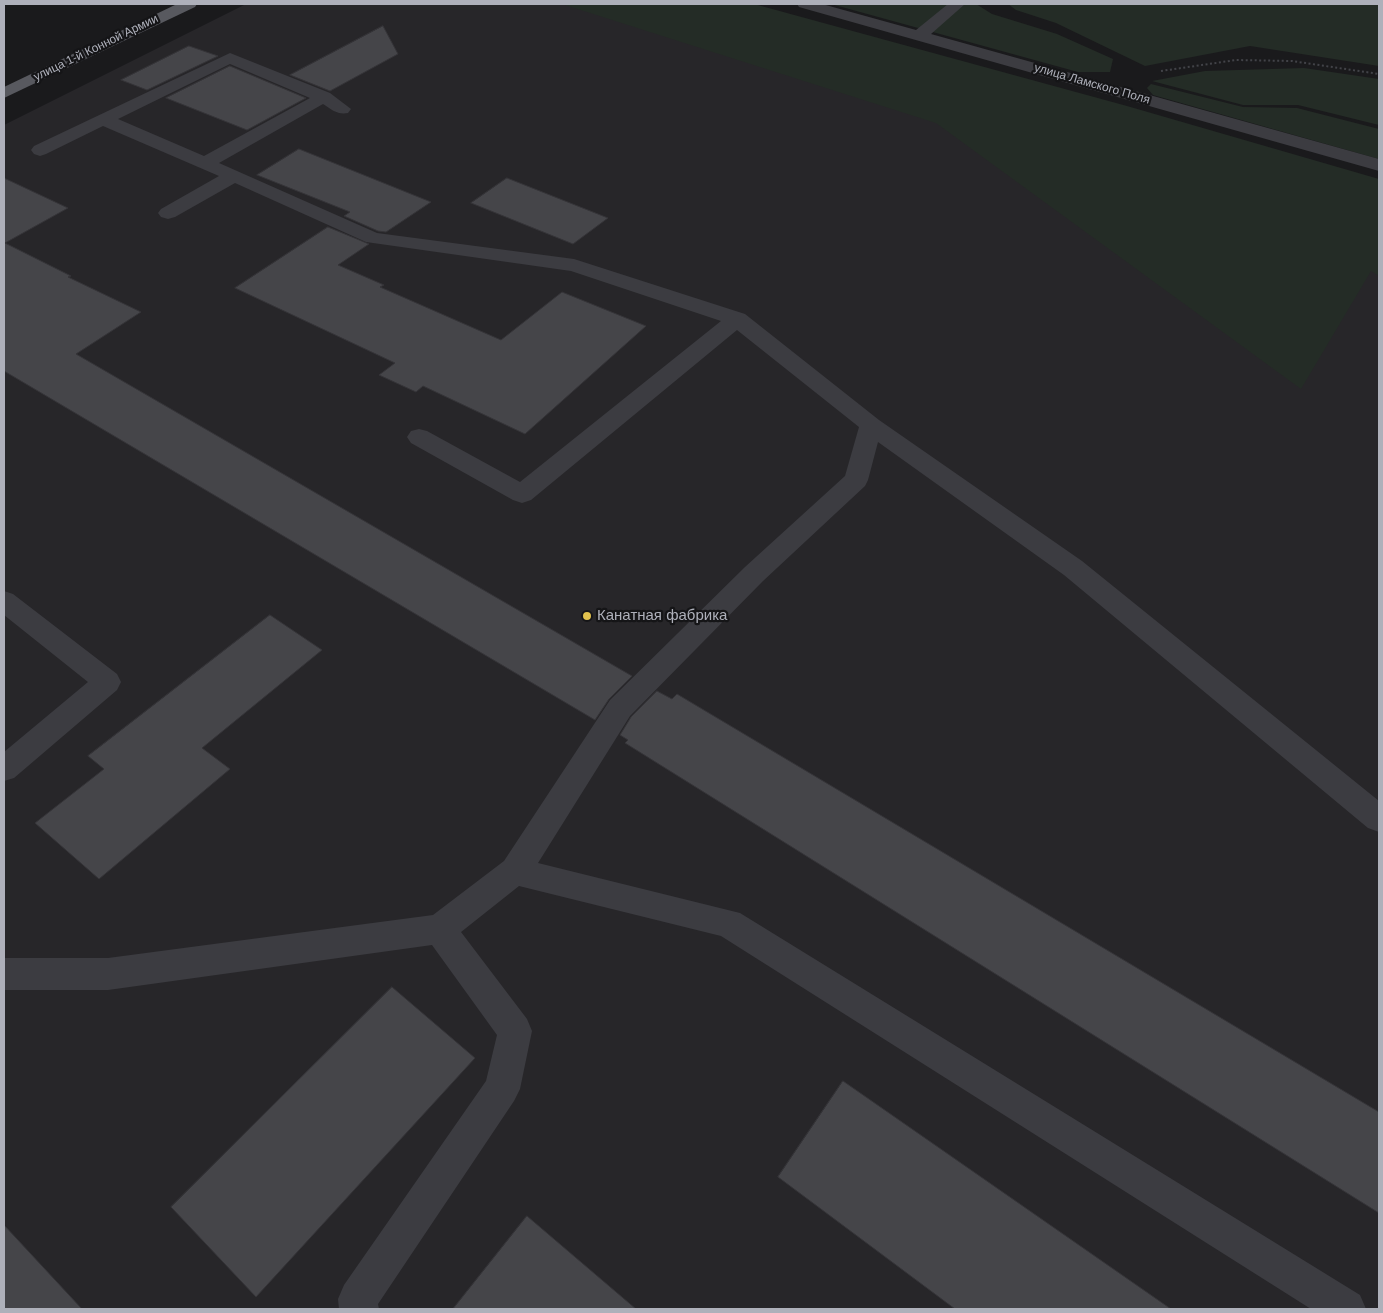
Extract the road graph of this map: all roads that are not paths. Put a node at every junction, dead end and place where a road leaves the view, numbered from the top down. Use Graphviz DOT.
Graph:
graph roads {
  1 [pos="189,4"];
  2 [pos="805,4"];
  3 [pos="957,4"];
  4 [pos="919,36"];
  5 [pos="4,92"];
  6 [pos="324,97"];
  7 [pos="342,109"];
  8 [pos="102,119"];
  9 [pos="40,150"];
  10 [pos="205,163"];
  11 [pos="1379,165"];
  12 [pos="234,176"];
  13 [pos="168,213"];
  14 [pos="737,319"];
  15 [pos="871,425"];
  16 [pos="420,437"];
  17 [pos="4,601"];
  18 [pos="4,769"];
  19 [pos="1379,819"];
  20 [pos="515,871"];
  21 [pos="440,929"];
  22 [pos="4,974"];
  23 [pos="359,1309"];
  24 [pos="1346,1309"];
  1 -- 5 [label="main road, улица 1-й Конной Армии"];
  2 -- 4 [label="street, улица Ламского Поля"];
  3 -- 4 [label="street"];
  4 -- 11 [label="street, улица Ламского Поля"];
  6 -- 7 [label="street"];
  6 -- 8 [label="street"];
  6 -- 10 [label="street"];
  8 -- 9 [label="street"];
  8 -- 10 [label="street"];
  10 -- 12 [label="street"];
  12 -- 13 [label="street"];
  12 -- 14 [label="street"];
  14 -- 15 [label="street"];
  14 -- 16 [label="street"];
  15 -- 19 [label="street"];
  15 -- 20 [label="street"];
  17 -- 18 [label="street"];
  20 -- 21 [label="street"];
  20 -- 24 [label="street"];
  21 -- 22 [label="street"];
  21 -- 23 [label="street"];
}
